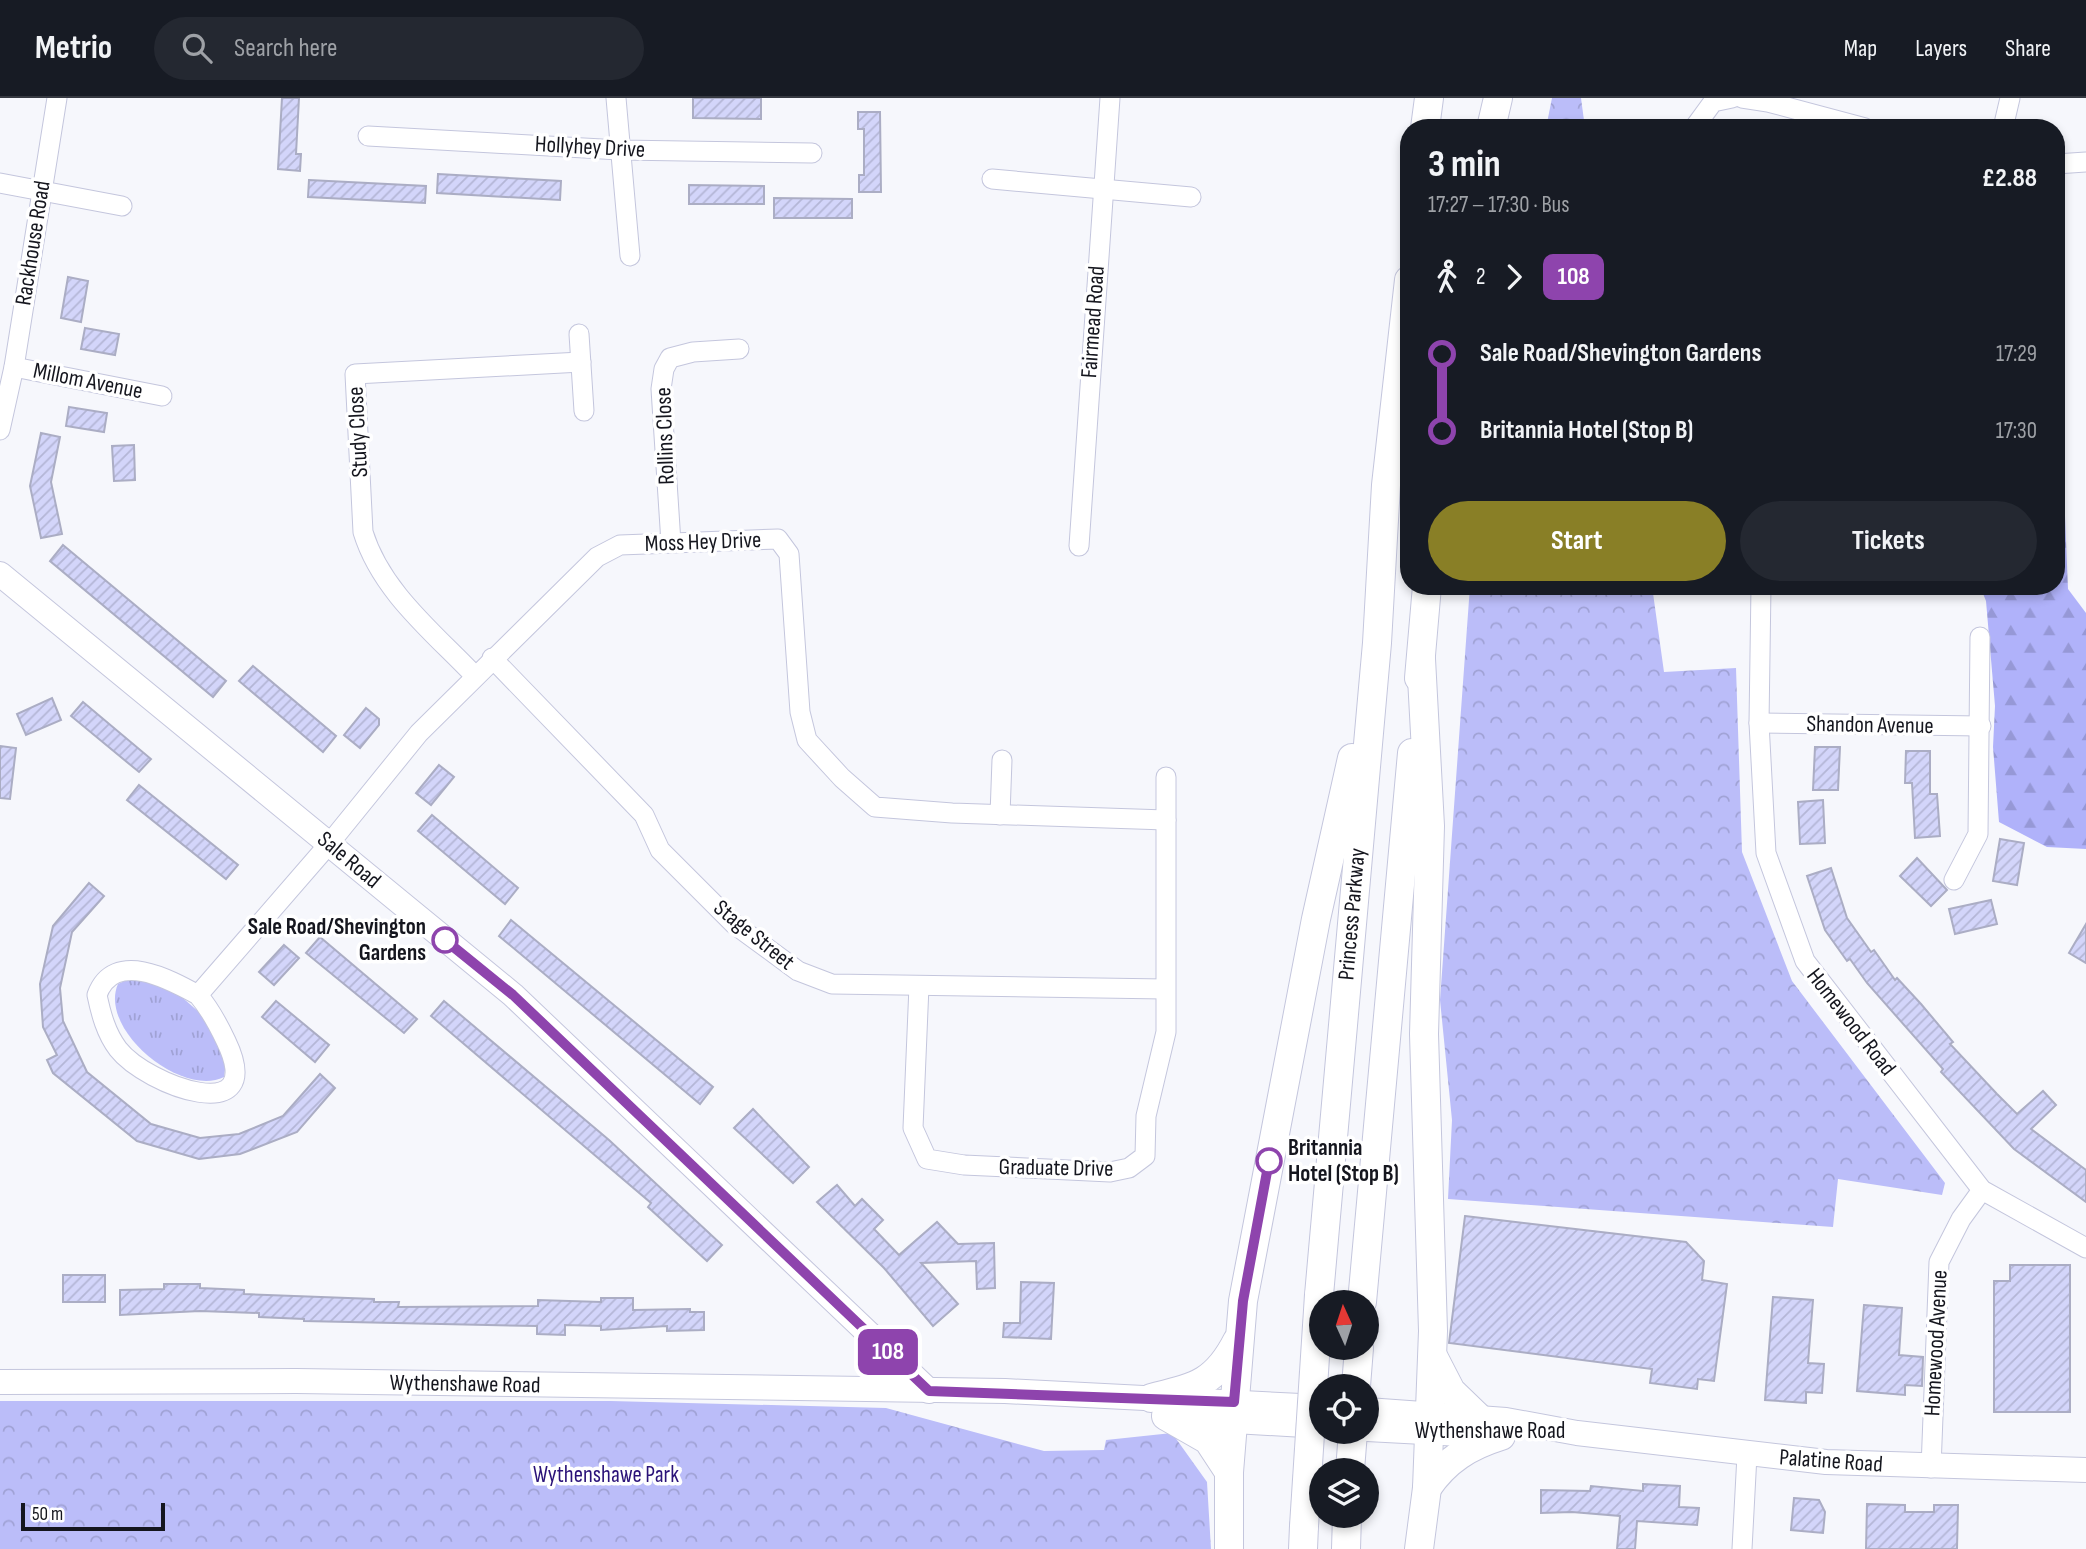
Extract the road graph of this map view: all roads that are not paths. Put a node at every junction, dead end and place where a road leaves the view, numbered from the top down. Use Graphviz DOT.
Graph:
graph roads {
  1 [pos="57,98"];
  2 [pos="616,98"];
  3 [pos="1110,98"];
  4 [pos="1429,98"];
  5 [pos="1480,98"];
  6 [pos="1498,98"];
  7 [pos="1732,98"];
  8 [pos="1742,98"];
  9 [pos="2010,98"];
  10 [pos="1426,119"];
  11 [pos="1477,119"];
  12 [pos="1493,119"];
  13 [pos="1701,119"];
  14 [pos="1832,119"];
  15 [pos="2005,119"];
  16 [pos="368,136"];
  17 [pos="620,150"];
  18 [pos="813,153"];
  19 [pos="2086,162"];
  20 [pos="2065,163"];
  21 [pos="992,178"];
  22 [pos="0,183"];
  23 [pos="1102,188"];
  24 [pos="41,190"];
  25 [pos="1191,197"];
  26 [pos="122,206"];
  27 [pos="629,256"];
  28 [pos="579,334"];
  29 [pos="738,349"];
  30 [pos="1400,360"];
  31 [pos="581,362"];
  32 [pos="14,367"];
  33 [pos="162,396"];
  34 [pos="584,411"];
  35 [pos="0,430"];
  36 [pos="671,543"];
  37 [pos="1079,546"];
  38 [pos="0,574"];
  39 [pos="1426,595"];
  40 [pos="1761,595"];
  41 [pos="1980,636"];
  42 [pos="1377,643"];
  43 [pos="492,658"];
  44 [pos="1421,659"];
  45 [pos="474,675"];
  46 [pos="1759,723"];
  47 [pos="1981,726"];
  48 [pos="1002,760"];
  49 [pos="1167,777"];
  50 [pos="1000,815"];
  51 [pos="1166,820"];
  52 [pos="329,844"];
  53 [pos="1954,880"];
  54 [pos="919,986"];
  55 [pos="1166,989"];
  56 [pos="198,995"];
  57 [pos="1982,1189"];
  58 [pos="2086,1248"];
  59 [pos="1362,1290"];
  60 [pos="1240,1337"];
  61 [pos="1432,1352"];
  62 [pos="0,1382"];
  63 [pos="929,1391"];
  64 [pos="1158,1407"];
  65 [pos="1309,1408"];
  66 [pos="1233,1411"];
  67 [pos="1379,1413"];
  68 [pos="1478,1417"];
  69 [pos="1429,1423"];
  70 [pos="1309,1424"];
  71 [pos="1379,1428"];
  72 [pos="1577,1433"];
  73 [pos="1501,1436"];
  74 [pos="1746,1455"];
  75 [pos="1931,1468"];
  76 [pos="2086,1470"];
  77 [pos="1229,1472"];
  78 [pos="1427,1488"];
  79 [pos="1303,1538"];
  80 [pos="1229,1549"];
  81 [pos="1419,1549"];
  82 [pos="1742,1549"];
  1 -- 24 [label="street, Rackhouse Road"];
  2 -- 17 [label="street"];
  3 -- 23 [label="street, Fairmead Road"];
  4 -- 10 [label="highway"];
  5 -- 11 [label="highway"];
  6 -- 12 [label="highway"];
  7 -- 13 [label="street"];
  8 -- 14 [label="street"];
  9 -- 15 [label="street"];
  16 -- 17 [label="street, Hollyhey Drive"];
  17 -- 18 [label="street, Hollyhey Drive"];
  17 -- 27 [label="street"];
  19 -- 20 [label="street"];
  21 -- 23 [label="street"];
  22 -- 24 [label="street"];
  23 -- 25 [label="street"];
  23 -- 37 [label="street, Fairmead Road"];
  24 -- 26 [label="street"];
  24 -- 32 [label="street, Rackhouse Road"];
  28 -- 31 [label="street"];
  29 -- 36 [label="street, Rollins Close"];
  30 -- 42 [label="highway, Princess Parkway"];
  31 -- 34 [label="street"];
  31 -- 45 [label="street, Study Close"];
  32 -- 33 [label="street, Millom Avenue"];
  32 -- 35 [label="street, Rackhouse Road"];
  36 -- 43 [label="street, Moss Hey Drive"];
  36 -- 50 [label="street, Moss Hey Drive"];
  38 -- 52 [label="main road, Sale Road"];
  39 -- 44 [label="highway, Princess Parkway"];
  40 -- 46 [label="street, Homewood Road"];
  41 -- 47 [label="street"];
  42 -- 60 [label="highway"];
  42 -- 79 [label="highway, Princess Parkway, bridge"];
  43 -- 45 [label="street, Moss Hey Drive"];
  43 -- 54 [label="street, Stage Street"];
  44 -- 59 [label="highway, Princess Parkway"];
  44 -- 61 [label="highway"];
  45 -- 52 [label="street, Moss Hey Drive"];
  46 -- 47 [label="street, Shandon Avenue"];
  46 -- 57 [label="street, Homewood Road"];
  47 -- 53 [label="street"];
  48 -- 50 [label="street"];
  49 -- 51 [label="street, Graduate Drive"];
  50 -- 51 [label="street, Moss Hey Drive"];
  51 -- 55 [label="street, Graduate Drive"];
  52 -- 56 [label="street, Moss Hey Drive"];
  52 -- 63 [label="main road, Sale Road"];
  54 -- 55 [label="street, Stage Street"];
  54 -- 55 [label="street, Graduate Drive"];
  56 -- 56 [label="street"];
  57 -- 58 [label="street, Homewood Road"];
  57 -- 75 [label="street, Homewood Avenue"];
  60 -- 64 [label="highway"];
  60 -- 66 [label="highway"];
  61 -- 68 [label="highway"];
  61 -- 69 [label="highway"];
  62 -- 63 [label="main road, Wythenshawe Road"];
  63 -- 64 [label="main road, Wythenshawe Road"];
  64 -- 66 [label="main road, Wythenshawe Road"];
  64 -- 77 [label="highway"];
  65 -- 66 [label="main road, Wythenshawe Road"];
  66 -- 70 [label="main road, Wythenshawe Road"];
  66 -- 77 [label="highway"];
  67 -- 69 [label="main road, Wythenshawe Road"];
  68 -- 69 [label="main road, Wythenshawe Road"];
  68 -- 72 [label="main road, Wythenshawe Road"];
  69 -- 71 [label="main road, Wythenshawe Road"];
  69 -- 73 [label="main road, Wythenshawe Road"];
  69 -- 78 [label="highway"];
  72 -- 73 [label="main road, Wythenshawe Road"];
  72 -- 74 [label="main road, Palatine Road"];
  73 -- 78 [label="highway"];
  74 -- 75 [label="main road, Palatine Road"];
  74 -- 82 [label="street"];
  75 -- 76 [label="main road, Palatine Road"];
  77 -- 80 [label="highway"];
  78 -- 81 [label="highway"];
}
